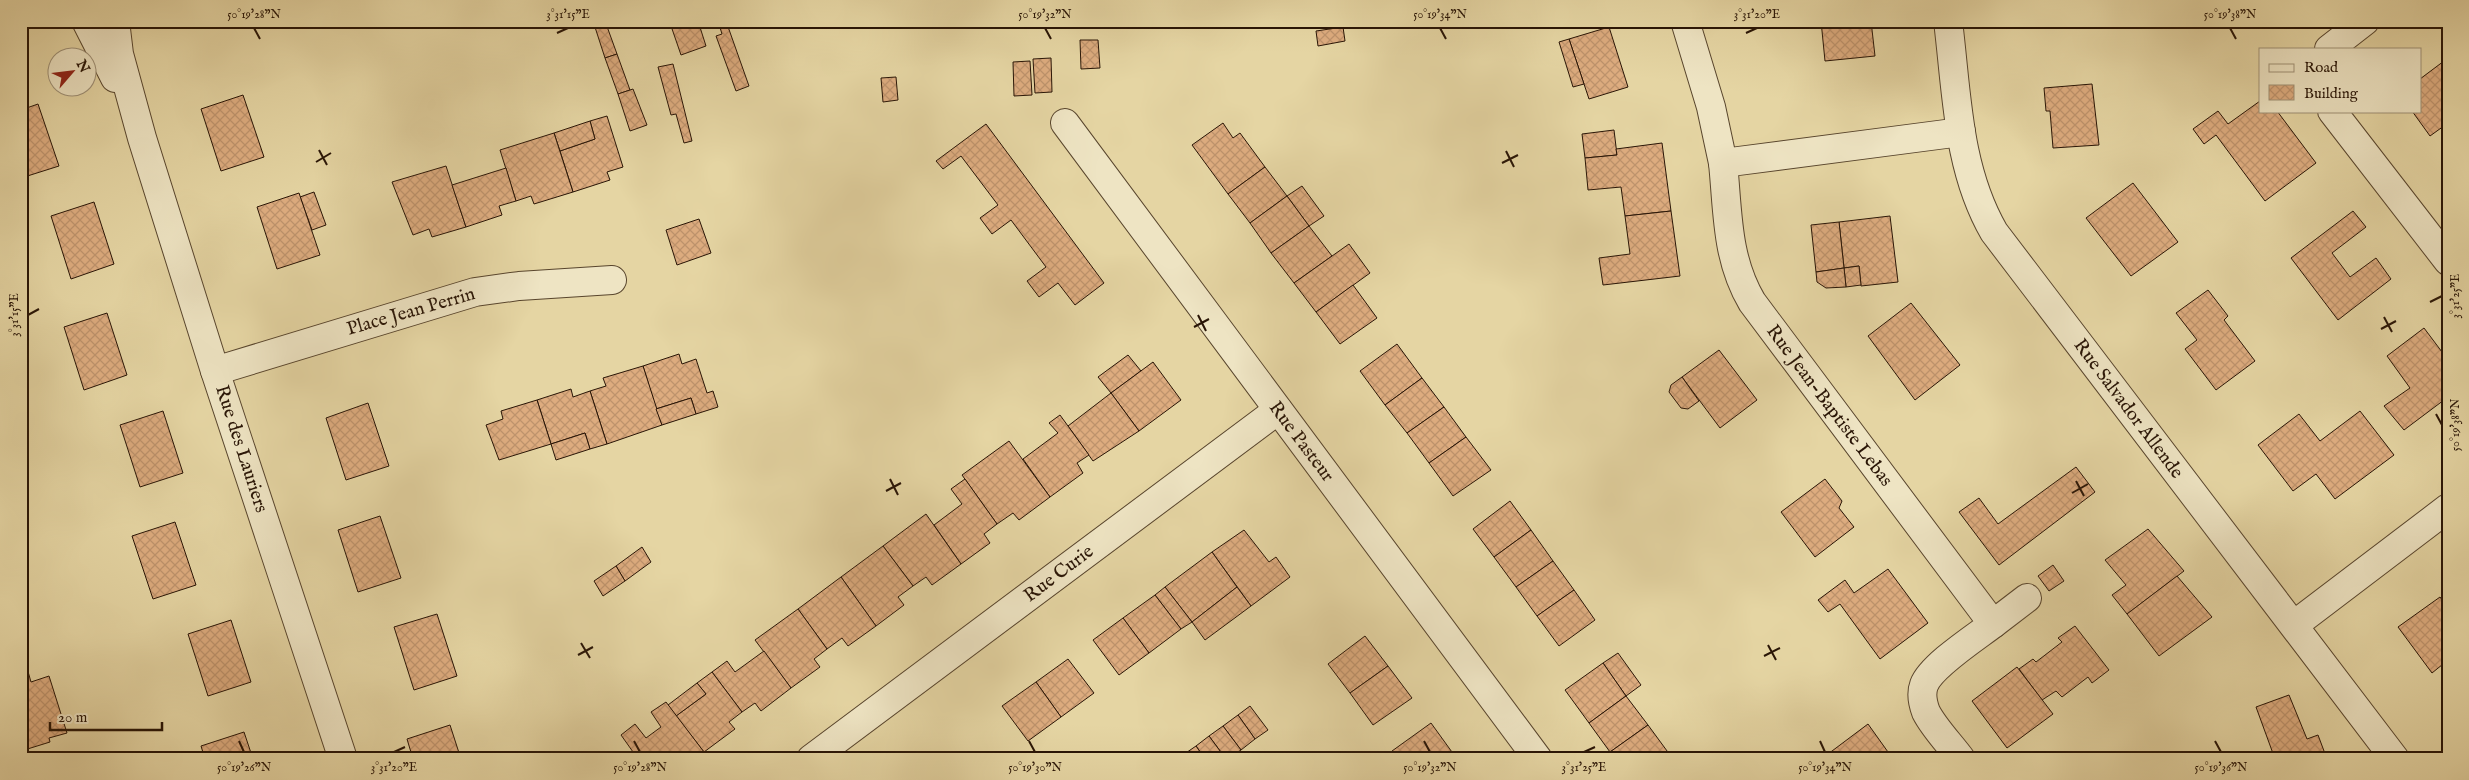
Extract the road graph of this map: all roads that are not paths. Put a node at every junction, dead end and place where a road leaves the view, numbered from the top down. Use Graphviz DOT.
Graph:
graph roads {
  1 [pos="86,21"];
  2 [pos="115,21"];
  3 [pos="1685,21"];
  4 [pos="1948,21"];
  5 [pos="2365,21"];
  6 [pos="2330,48"];
  7 [pos="2333,112"];
  8 [pos="1065,124"];
  9 [pos="1961,132"];
  10 [pos="142,138"];
  11 [pos="1723,163"];
  12 [pos="2448,261"];
  13 [pos="612,280"];
  14 [pos="215,371"];
  15 [pos="1278,410"];
  16 [pos="2448,508"];
  17 [pos="2027,598"];
  18 [pos="1993,624"];
  19 [pos="2294,625"];
  20 [pos="844,748"];
  21 [pos="344,759"];
  22 [pos="810,759"];
  23 [pos="1538,759"];
  24 [pos="1961,759"];
  25 [pos="2395,759"];
  1 -- 10 [label="street, Rue des Lauriers"];
  2 -- 10 [label="street, Rue des Lauriers"];
  3 -- 11 [label="street, Rue Jean-Baptiste Lebas"];
  4 -- 9 [label="street, Rue Salvador Allende"];
  5 -- 6 [label="street"];
  7 -- 12 [label="street"];
  8 -- 15 [label="street, Rue Pasteur"];
  9 -- 11 [label="street"];
  9 -- 19 [label="street, Rue Salvador Allende"];
  10 -- 14 [label="street, Rue des Lauriers"];
  11 -- 18 [label="street, Rue Jean-Baptiste Lebas"];
  13 -- 14 [label="street, Place Jean Perrin"];
  14 -- 21 [label="street, Rue des Lauriers"];
  15 -- 20 [label="street, Rue Curie"];
  15 -- 23 [label="street, Rue Pasteur"];
  16 -- 19 [label="street"];
  17 -- 18 [label="street"];
  18 -- 24 [label="street"];
  19 -- 25 [label="street, Rue Salvador Allende"];
  20 -- 22 [label="street, Rue Curie"];
}
